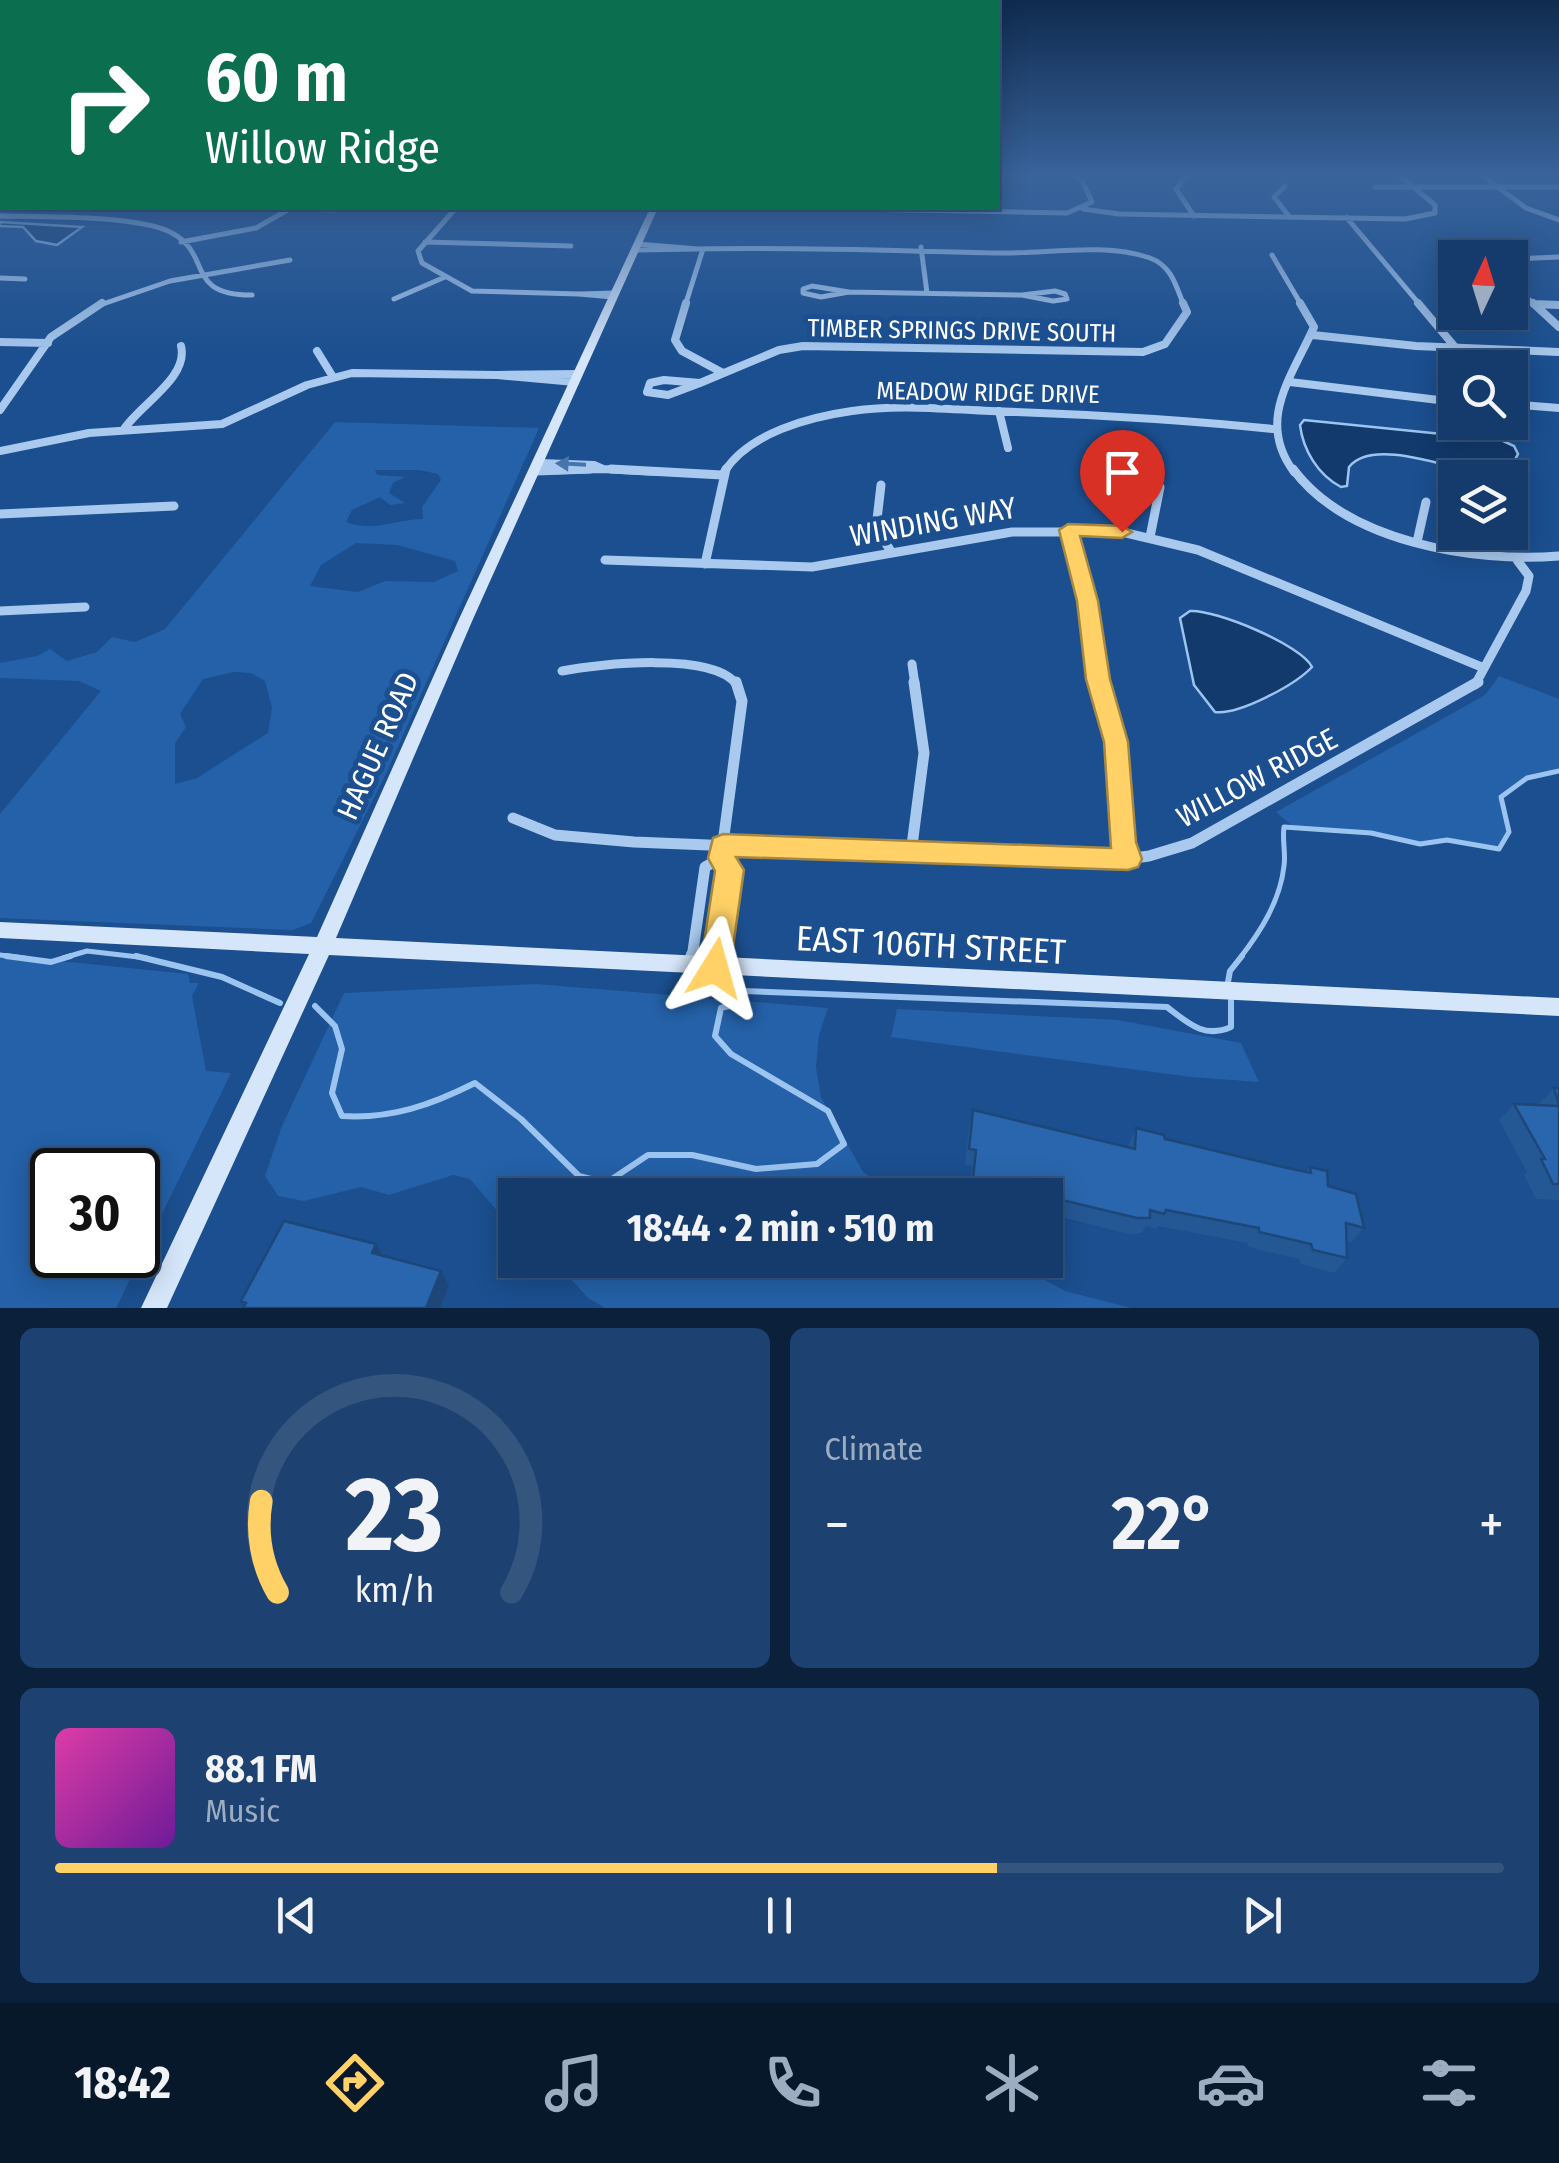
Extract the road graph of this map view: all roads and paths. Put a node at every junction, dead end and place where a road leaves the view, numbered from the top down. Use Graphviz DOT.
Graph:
graph roads {
  1 [pos="175,236"];
  2 [pos="214,236"];
  3 [pos="430,236"];
  4 [pos="640,236"];
  5 [pos="1362,236"];
  6 [pos="182,242"];
  7 [pos="425,242"];
  8 [pos="571,246"];
  9 [pos="635,247"];
  10 [pos="921,247"];
  11 [pos="700,249"];
  12 [pos="1272,255"];
  13 [pos="1559,258"];
  14 [pos="1528,259"];
  15 [pos="290,260"];
  16 [pos="203,277"];
  17 [pos="444,277"];
  18 [pos="0,278"];
  19 [pos="25,279"];
  20 [pos="850,292"];
  21 [pos="614,294"];
  22 [pos="927,294"];
  23 [pos="252,295"];
  24 [pos="1022,295"];
  25 [pos="394,299"];
  26 [pos="1528,299"];
  27 [pos="1533,304"];
  28 [pos="1559,306"];
  29 [pos="1559,326"];
  30 [pos="1313,335"];
  31 [pos="0,342"];
  32 [pos="48,344"];
  33 [pos="181,346"];
  34 [pos="1454,347"];
  35 [pos="317,351"];
  36 [pos="1559,352"];
  37 [pos="723,373"];
  38 [pos="332,377"];
  39 [pos="576,378"];
  40 [pos="1290,382"];
  41 [pos="700,383"];
  42 [pos="1438,400"];
  43 [pos="3,401"];
  44 [pos="1528,405"];
  45 [pos="1559,408"];
  46 [pos="0,410"];
  47 [pos="1000,411"];
  48 [pos="124,429"];
  49 [pos="1274,429"];
  50 [pos="1008,448"];
  51 [pos="0,451"];
  52 [pos="538,467"];
  53 [pos="722,476"];
  54 [pos="881,486"];
  55 [pos="1160,487"];
  56 [pos="1426,502"];
  57 [pos="174,506"];
  58 [pos="0,514"];
  59 [pos="1068,530"];
  60 [pos="1150,537"];
  61 [pos="1418,542"];
  62 [pos="892,553"];
  63 [pos="1559,556"];
  64 [pos="605,560"];
  65 [pos="1518,560"];
  66 [pos="705,564"];
  67 [pos="85,607"];
  68 [pos="0,611"];
  69 [pos="912,664"];
  70 [pos="1484,668"];
  71 [pos="562,671"];
  72 [pos="513,818"];
  73 [pos="722,851"];
  74 [pos="912,853"];
  75 [pos="1128,859"];
  76 [pos="0,930"];
  77 [pos="322,948"];
  78 [pos="691,967"];
  79 [pos="715,968"];
  80 [pos="1559,1007"];
  81 [pos="154,1308"];
  1 -- 6 [label="street"];
  2 -- 6 [label="street"];
  3 -- 7 [label="street"];
  4 -- 9 [label="street, HAGUE ROAD"];
  5 -- 34 [label="street"];
  6 -- 16 [label="street"];
  7 -- 8 [label="street"];
  7 -- 17 [label="street"];
  9 -- 11 [label="street"];
  9 -- 21 [label="street, HAGUE ROAD"];
  10 -- 11 [label="street"];
  10 -- 22 [label="street"];
  10 -- 37 [label="street, TIMBER SPRINGS DRIVE SOUTH"];
  11 -- 37 [label="street"];
  12 -- 30 [label="street"];
  13 -- 14 [label="street"];
  15 -- 16 [label="street"];
  16 -- 23 [label="street"];
  16 -- 32 [label="street"];
  17 -- 21 [label="street"];
  17 -- 25 [label="street"];
  18 -- 19 [label="street"];
  20 -- 20 [label="street"];
  20 -- 22 [label="street"];
  21 -- 39 [label="street, HAGUE ROAD"];
  22 -- 24 [label="street"];
  24 -- 24 [label="street"];
  26 -- 27 [label="street"];
  27 -- 28 [label="street"];
  27 -- 29 [label="street"];
  30 -- 34 [label="street"];
  30 -- 40 [label="street"];
  31 -- 32 [label="street"];
  32 -- 43 [label="street"];
  33 -- 48 [label="street"];
  34 -- 36 [label="street"];
  35 -- 38 [label="street"];
  37 -- 41 [label="street, TIMBER SPRINGS DRIVE SOUTH"];
  38 -- 39 [label="street"];
  38 -- 48 [label="street"];
  39 -- 52 [label="street, HAGUE ROAD"];
  40 -- 42 [label="street"];
  40 -- 49 [label="street"];
  41 -- 41 [label="street, TIMBER SPRINGS DRIVE SOUTH"];
  43 -- 46 [label="street"];
  44 -- 45 [label="street"];
  47 -- 49 [label="street, MEADOW RIDGE DRIVE"];
  47 -- 50 [label="street"];
  47 -- 53 [label="street, MEADOW RIDGE DRIVE"];
  48 -- 51 [label="street"];
  49 -- 61 [label="street"];
  52 -- 53 [label="street"];
  52 -- 77 [label="street, HAGUE ROAD"];
  53 -- 66 [label="street"];
  54 -- 62 [label="street"];
  55 -- 60 [label="street"];
  56 -- 61 [label="street"];
  57 -- 58 [label="street"];
  59 -- 60 [label="street, WINDING WAY"];
  59 -- 62 [label="street, WINDING WAY"];
  59 -- 75 [label="street"];
  60 -- 70 [label="street, WINDING WAY"];
  61 -- 65 [label="street"];
  62 -- 66 [label="street, WINDING WAY"];
  63 -- 65 [label="street"];
  64 -- 66 [label="street, WINDING WAY"];
  65 -- 70 [label="street, WILLOW RIDGE"];
  67 -- 68 [label="street"];
  69 -- 74 [label="street"];
  70 -- 75 [label="street, WILLOW RIDGE"];
  71 -- 73 [label="street"];
  72 -- 73 [label="street, WILLOW RIDGE"];
  73 -- 74 [label="street, WILLOW RIDGE"];
  73 -- 78 [label="street"];
  73 -- 79 [label="street"];
  74 -- 75 [label="street, WILLOW RIDGE"];
  76 -- 77 [label="street, EAST 106TH STREET"];
  77 -- 78 [label="street, EAST 106TH STREET"];
  77 -- 81 [label="street, HAGUE ROAD"];
  78 -- 79 [label="street, EAST 106TH STREET"];
  79 -- 80 [label="street, EAST 106TH STREET"];
}
